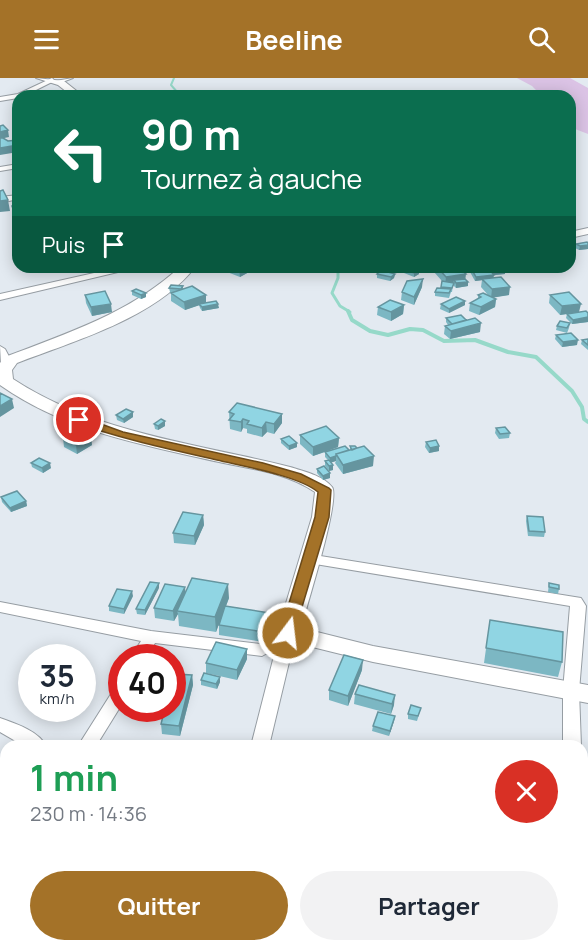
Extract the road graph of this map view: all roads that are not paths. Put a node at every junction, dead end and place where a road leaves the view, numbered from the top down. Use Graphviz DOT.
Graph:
graph roads {
  1 [pos="41,78"];
  2 [pos="70,78"];
  3 [pos="55,81"];
  4 [pos="33,90"];
  5 [pos="69,90"];
  6 [pos="107,273"];
  7 [pos="182,273"];
  8 [pos="0,297"];
  9 [pos="3,357"];
  10 [pos="308,559"];
  11 [pos="0,607"];
  12 [pos="288,633"];
  13 [pos="151,637"];
  14 [pos="147,644"];
  15 [pos="580,692"];
  16 [pos="108,712"];
  17 [pos="0,725"];
  18 [pos="29,740"];
  19 [pos="90,740"];
  20 [pos="261,740"];
  21 [pos="573,740"];
  1 -- 3 [label="street"];
  2 -- 3 [label="street"];
  3 -- 4 [label="street"];
  3 -- 5 [label="street"];
  6 -- 8 [label="street"];
  7 -- 9 [label="street"];
  9 -- 10 [label="street"];
  10 -- 12 [label="street"];
  10 -- 15 [label="street"];
  11 -- 13 [label="street"];
  12 -- 13 [label="street"];
  12 -- 15 [label="street"];
  12 -- 20 [label="street"];
  13 -- 14 [label="street"];
  15 -- 21 [label="street"];
  16 -- 19 [label="street"];
  17 -- 18 [label="street"];
}
